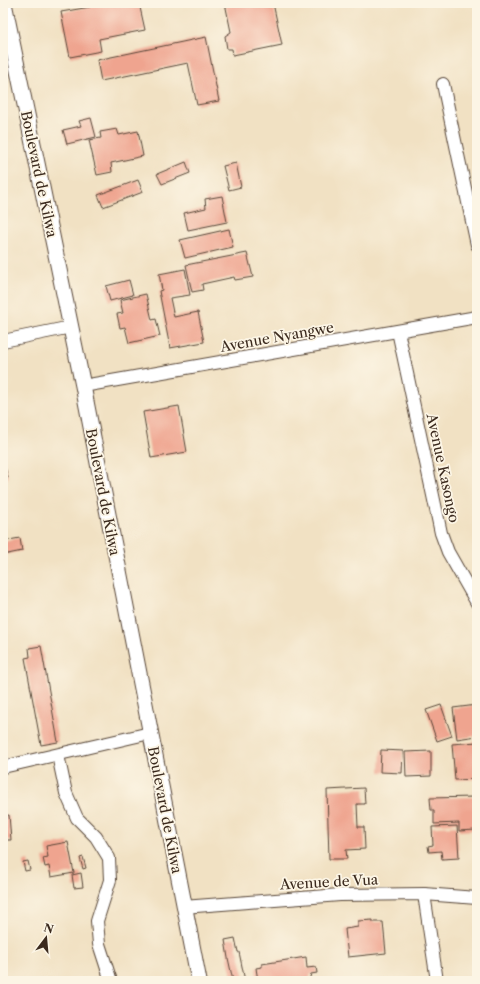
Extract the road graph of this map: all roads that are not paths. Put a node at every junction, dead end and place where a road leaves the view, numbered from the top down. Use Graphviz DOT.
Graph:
graph roads {
  1 [pos="4,3"];
  2 [pos="443,84"];
  3 [pos="477,245"];
  4 [pos="477,317"];
  5 [pos="71,327"];
  6 [pos="398,331"];
  7 [pos="3,341"];
  8 [pos="82,386"];
  9 [pos="477,603"];
  10 [pos="150,734"];
  11 [pos="58,755"];
  12 [pos="3,767"];
  13 [pos="424,894"];
  14 [pos="477,898"];
  15 [pos="183,907"];
  16 [pos="111,981"];
  17 [pos="199,981"];
  18 [pos="437,981"];
  1 -- 5 [label="street, Boulevard de Kilwa"];
  2 -- 3 [label="street"];
  4 -- 6 [label="street, Avenue Nyangwe"];
  5 -- 7 [label="street"];
  5 -- 8 [label="street, Boulevard de Kilwa"];
  6 -- 8 [label="street, Avenue Nyangwe"];
  6 -- 9 [label="street, Avenue Kasongo"];
  8 -- 10 [label="street, Boulevard de Kilwa"];
  10 -- 11 [label="street"];
  10 -- 15 [label="street, Boulevard de Kilwa"];
  11 -- 12 [label="street"];
  11 -- 16 [label="street"];
  13 -- 14 [label="street, Avenue de Vua"];
  13 -- 15 [label="street, Avenue de Vua"];
  13 -- 18 [label="street"];
  15 -- 17 [label="street, Boulevard de Kilwa"];
}
